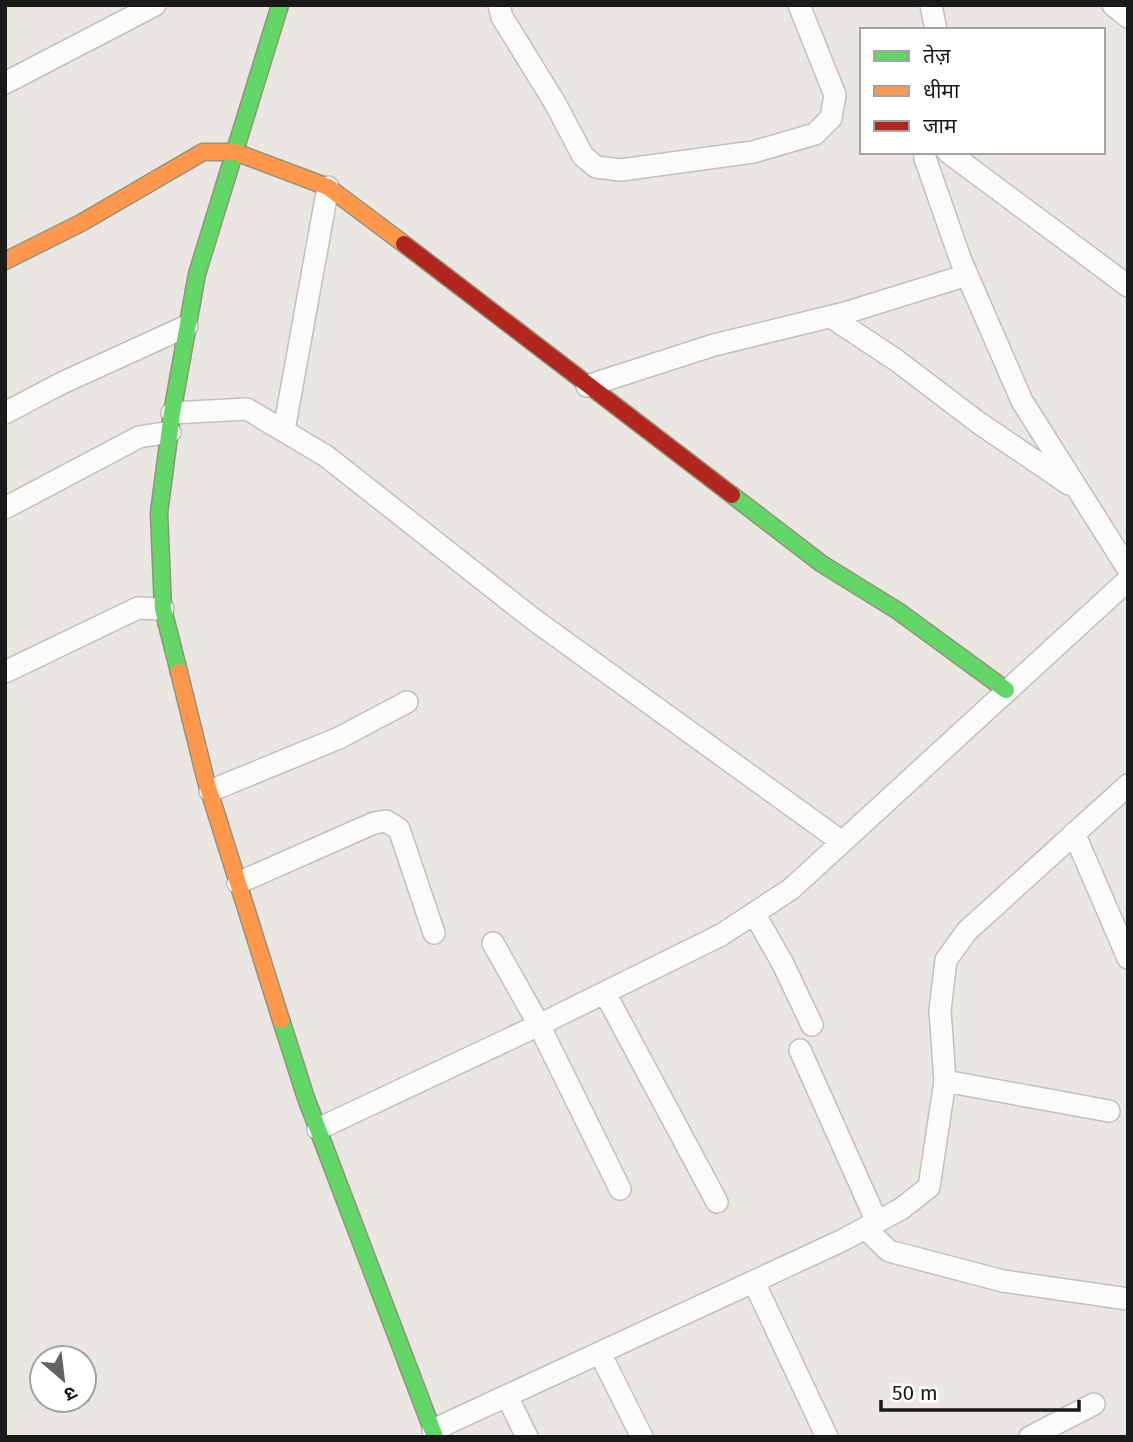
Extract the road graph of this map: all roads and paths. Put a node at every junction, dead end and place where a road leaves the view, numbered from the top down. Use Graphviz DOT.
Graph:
graph roads {
  1 [pos="155,5"];
  2 [pos="280,5"];
  3 [pos="499,5"];
  4 [pos="799,5"];
  5 [pos="931,5"];
  6 [pos="1113,5"];
  7 [pos="1128,17"];
  8 [pos="936,28"];
  9 [pos="5,83"];
  10 [pos="234,152"];
  11 [pos="926,154"];
  12 [pos="951,154"];
  13 [pos="328,187"];
  14 [pos="5,261"];
  15 [pos="967,275"];
  16 [pos="1128,286"];
  17 [pos="831,317"];
  18 [pos="187,326"];
  19 [pos="587,386"];
  20 [pos="5,413"];
  21 [pos="171,422"];
  22 [pos="284,430"];
  23 [pos="1077,489"];
  24 [pos="5,508"];
  25 [pos="1128,569"];
  26 [pos="1128,580"];
  27 [pos="163,610"];
  28 [pos="5,672"];
  29 [pos="1006,690"];
  30 [pos="407,702"];
  31 [pos="1128,785"];
  32 [pos="210,791"];
  33 [pos="1074,833"];
  34 [pos="842,842"];
  35 [pos="238,883"];
  36 [pos="754,913"];
  37 [pos="434,933"];
  38 [pos="493,943"];
  39 [pos="1128,958"];
  40 [pos="605,993"];
  41 [pos="539,1025"];
  42 [pos="812,1025"];
  43 [pos="800,1051"];
  44 [pos="945,1081"];
  45 [pos="1109,1111"];
  46 [pos="318,1129"];
  47 [pos="620,1189"];
  48 [pos="717,1202"];
  49 [pos="871,1225"];
  50 [pos="754,1282"];
  51 [pos="1128,1299"];
  52 [pos="600,1353"];
  53 [pos="507,1396"];
  54 [pos="1094,1404"];
  55 [pos="434,1433"];
  56 [pos="527,1437"];
  57 [pos="642,1437"];
  58 [pos="827,1437"];
  59 [pos="1030,1437"];
  1 -- 9 [label="street"];
  2 -- 10 [label="street"];
  3 -- 4 [label="street"];
  5 -- 8 [label="street"];
  6 -- 7 [label="street"];
  10 -- 13 [label="street"];
  10 -- 14 [label="street"];
  10 -- 18 [label="street"];
  11 -- 15 [label="street"];
  12 -- 16 [label="street"];
  13 -- 19 [label="street"];
  13 -- 22 [label="street"];
  15 -- 17 [label="street"];
  15 -- 23 [label="street"];
  17 -- 19 [label="street"];
  17 -- 23 [label="street"];
  18 -- 20 [label="street"];
  18 -- 21 [label="street"];
  19 -- 29 [label="street"];
  21 -- 22 [label="street"];
  21 -- 24 [label="street"];
  21 -- 27 [label="street"];
  22 -- 34 [label="street"];
  23 -- 25 [label="street"];
  26 -- 29 [label="street"];
  27 -- 28 [label="street"];
  27 -- 32 [label="street"];
  29 -- 34 [label="street"];
  30 -- 32 [label="street"];
  31 -- 33 [label="street"];
  32 -- 35 [label="street"];
  33 -- 39 [label="street"];
  33 -- 44 [label="street"];
  34 -- 36 [label="street"];
  35 -- 37 [label="street"];
  35 -- 46 [label="street"];
  36 -- 40 [label="street"];
  36 -- 42 [label="street"];
  38 -- 41 [label="street"];
  40 -- 41 [label="street"];
  40 -- 48 [label="street"];
  41 -- 46 [label="street"];
  41 -- 47 [label="street"];
  43 -- 49 [label="street"];
  44 -- 45 [label="street"];
  44 -- 49 [label="street"];
  46 -- 55 [label="street"];
  49 -- 50 [label="street"];
  49 -- 51 [label="street"];
  50 -- 52 [label="street"];
  50 -- 58 [label="street"];
  52 -- 53 [label="street"];
  52 -- 57 [label="street"];
  53 -- 55 [label="street"];
  53 -- 56 [label="street"];
  54 -- 59 [label="street"];
}
